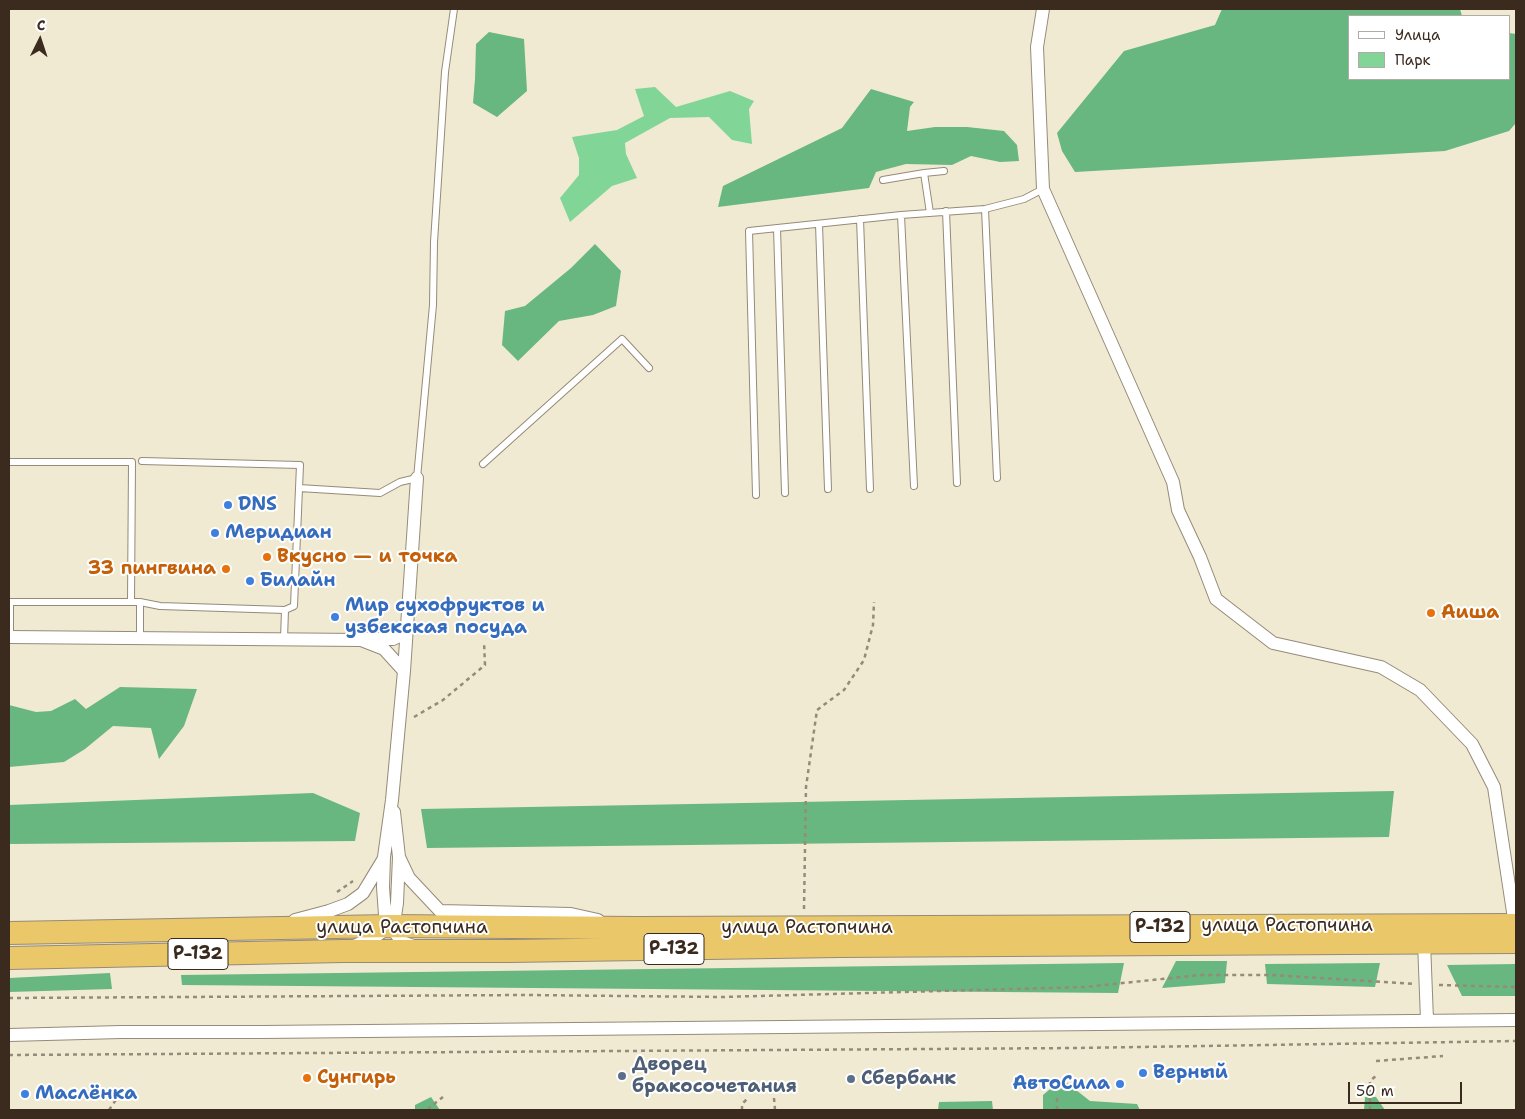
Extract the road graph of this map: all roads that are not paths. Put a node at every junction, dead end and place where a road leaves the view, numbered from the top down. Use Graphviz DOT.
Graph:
graph roads {
  1 [pos="454,9"];
  2 [pos="1043,9"];
  3 [pos="944,171"];
  4 [pos="924,173"];
  5 [pos="882,180"];
  6 [pos="1043,189"];
  7 [pos="985,209"];
  8 [pos="946,211"];
  9 [pos="930,213"];
  10 [pos="901,215"];
  11 [pos="860,219"];
  12 [pos="820,224"];
  13 [pos="777,228"];
  14 [pos="648,368"];
  15 [pos="142,461"];
  16 [pos="9,462"];
  17 [pos="483,464"];
  18 [pos="417,478"];
  19 [pos="996,478"];
  20 [pos="957,483"];
  21 [pos="914,486"];
  22 [pos="299,488"];
  23 [pos="828,489"];
  24 [pos="870,489"];
  25 [pos="785,493"];
  26 [pos="756,495"];
  27 [pos="9,602"];
  28 [pos="131,602"];
  29 [pos="140,602"];
  30 [pos="285,610"];
  31 [pos="406,633"];
  32 [pos="9,637"];
  33 [pos="140,638"];
  34 [pos="284,639"];
  35 [pos="361,640"];
  36 [pos="404,671"];
  37 [pos="392,800"];
  38 [pos="384,857"];
  39 [pos="399,858"];
  40 [pos="436,919"];
  41 [pos="390,926"];
  42 [pos="261,929"];
  43 [pos="1516,931"];
  44 [pos="9,933"];
  45 [pos="1424,942"];
  46 [pos="343,951"];
  47 [pos="434,951"];
  48 [pos="9,958"];
  49 [pos="1427,1020"];
  50 [pos="1516,1020"];
  51 [pos="9,1035"];
  1 -- 18 [label="lane"];
  2 -- 6 [label="street"];
  3 -- 4 [label="lane"];
  4 -- 5 [label="lane"];
  4 -- 9 [label="lane"];
  6 -- 7 [label="lane"];
  6 -- 43 [label="street"];
  7 -- 8 [label="lane"];
  7 -- 19 [label="lane"];
  8 -- 9 [label="lane"];
  8 -- 20 [label="lane"];
  9 -- 10 [label="lane"];
  10 -- 11 [label="lane"];
  10 -- 21 [label="lane"];
  11 -- 12 [label="lane"];
  11 -- 24 [label="lane"];
  12 -- 13 [label="lane"];
  12 -- 23 [label="lane"];
  13 -- 25 [label="lane"];
  13 -- 26 [label="lane"];
  14 -- 17 [label="lane"];
  15 -- 22 [label="lane"];
  16 -- 28 [label="lane"];
  18 -- 22 [label="lane"];
  18 -- 31 [label="street"];
  22 -- 30 [label="lane"];
  27 -- 28 [label="lane"];
  27 -- 32 [label="lane"];
  28 -- 29 [label="lane"];
  29 -- 30 [label="lane"];
  29 -- 33 [label="lane"];
  30 -- 34 [label="lane"];
  31 -- 35 [label="street"];
  31 -- 36 [label="street"];
  32 -- 33 [label="street"];
  33 -- 34 [label="street"];
  34 -- 35 [label="street"];
  35 -- 36 [label="street"];
  36 -- 37 [label="street"];
  37 -- 38 [label="street"];
  37 -- 39 [label="street"];
  38 -- 41 [label="street"];
  38 -- 42 [label="street"];
  39 -- 40 [label="street"];
  39 -- 41 [label="street"];
  40 -- 41 [label="highway, улица Растопчина / Р-132"];
  40 -- 43 [label="highway, улица Растопчина / Р-132"];
  40 -- 47 [label="street"];
  41 -- 42 [label="highway, улица Растопчина / Р-132"];
  41 -- 46 [label="street"];
  41 -- 47 [label="street"];
  42 -- 44 [label="highway, улица Растопчина / Р-132"];
  43 -- 45 [label="highway, улица Растопчина / Р-132"];
  45 -- 47 [label="highway, улица Растопчина / Р-132"];
  45 -- 49 [label="street"];
  46 -- 47 [label="highway, улица Растопчина / Р-132"];
  46 -- 48 [label="highway, улица Растопчина / Р-132"];
  49 -- 50 [label="street"];
  49 -- 51 [label="street"];
}
